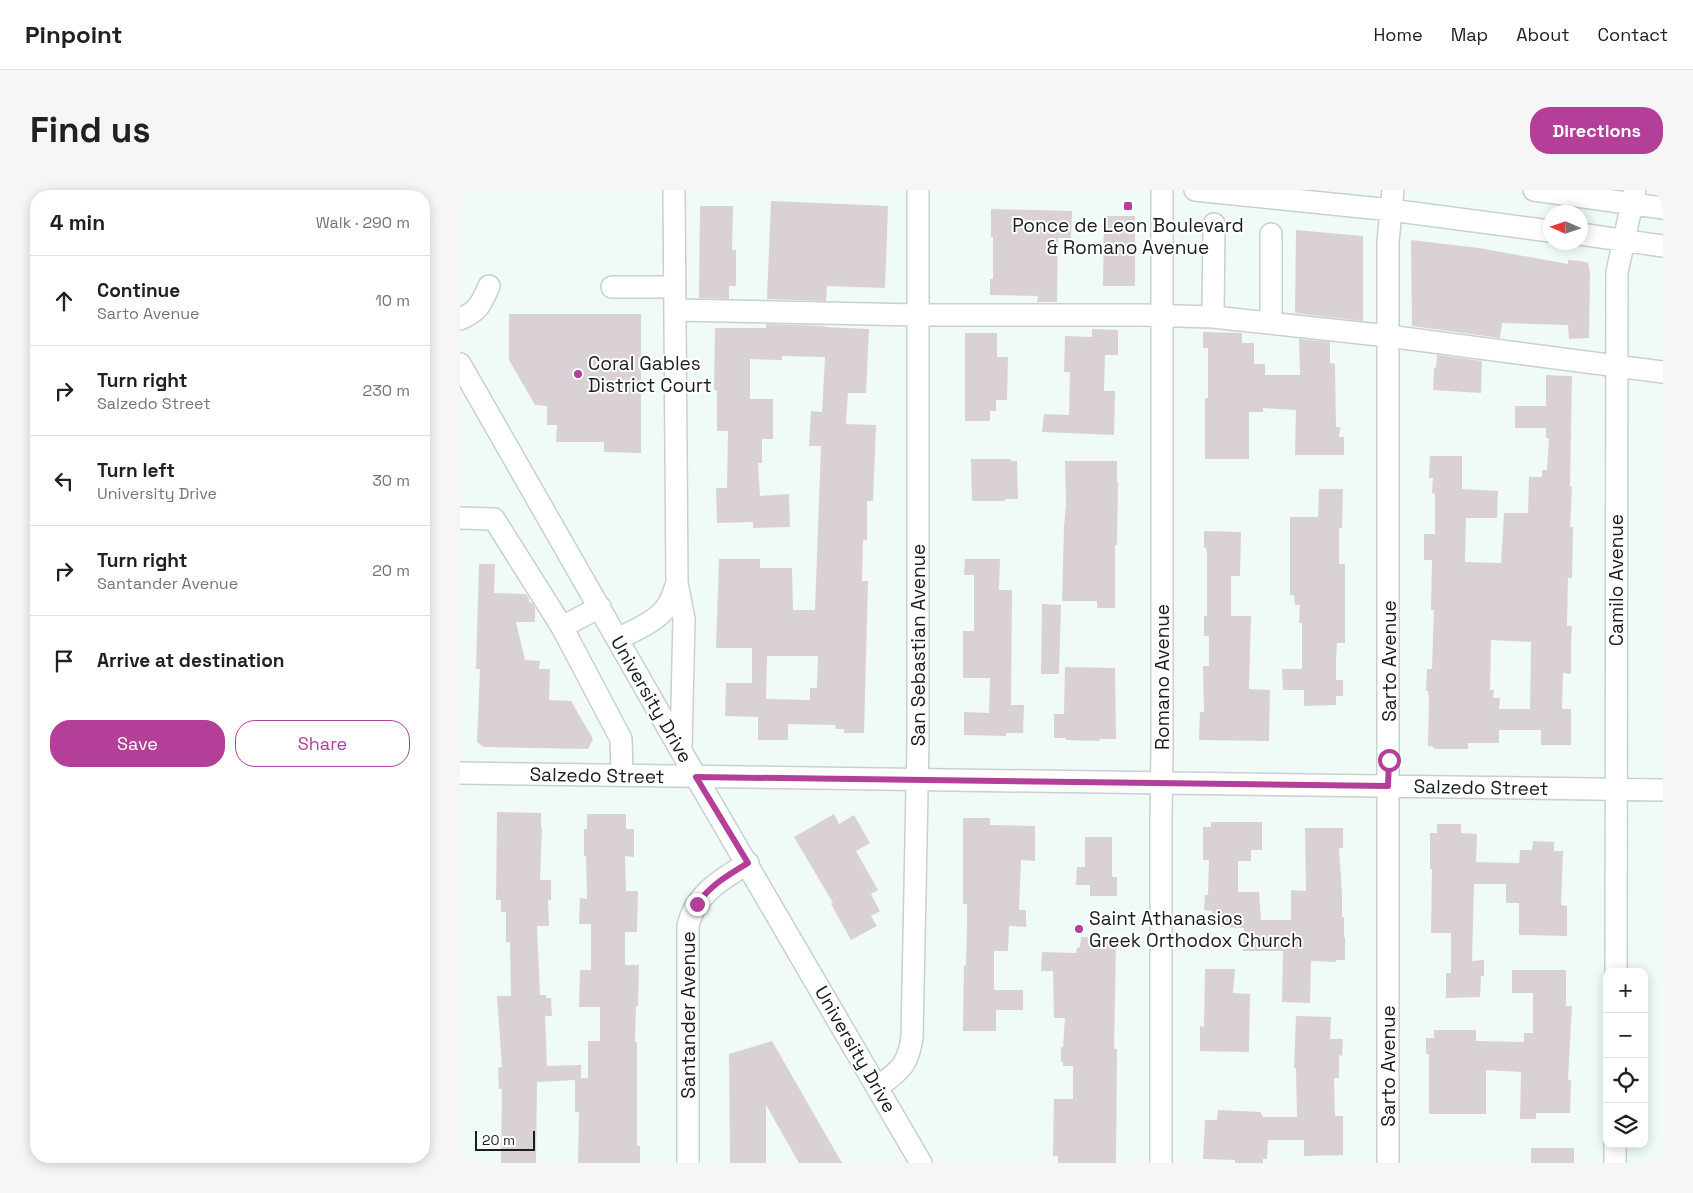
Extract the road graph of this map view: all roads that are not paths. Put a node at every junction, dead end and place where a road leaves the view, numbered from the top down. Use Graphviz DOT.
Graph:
graph roads {
  1 [pos="674,190"];
  2 [pos="918,190"];
  3 [pos="1162,190"];
  4 [pos="1195,190"];
  5 [pos="1534,190"];
  6 [pos="1633,196"];
  7 [pos="1392,200"];
  8 [pos="1663,208"];
  9 [pos="1214,224"];
  10 [pos="1543,229"];
  11 [pos="1271,234"];
  12 [pos="1588,235"];
  13 [pos="1624,240"];
  14 [pos="1663,246"];
  15 [pos="489,286"];
  16 [pos="612,287"];
  17 [pos="675,287"];
  18 [pos="675,310"];
  19 [pos="1162,315"];
  20 [pos="917,316"];
  21 [pos="1213,318"];
  22 [pos="460,319"];
  23 [pos="1271,323"];
  24 [pos="1388,336"];
  25 [pos="460,364"];
  26 [pos="1616,365"];
  27 [pos="1663,372"];
  28 [pos="460,518"];
  29 [pos="677,583"];
  30 [pos="600,607"];
  31 [pos="562,627"];
  32 [pos="618,639"];
  33 [pos="681,749"];
  34 [pos="460,773"];
  35 [pos="622,775"];
  36 [pos="696,777"];
  37 [pos="917,780"];
  38 [pos="1162,782"];
  39 [pos="1388,786"];
  40 [pos="1616,790"];
  41 [pos="1663,790"];
  42 [pos="748,863"];
  43 [pos="1616,968"];
  44 [pos="878,1087"];
  45 [pos="1615,1148"];
  46 [pos="688,1163"];
  47 [pos="921,1163"];
  48 [pos="1161,1163"];
  49 [pos="1388,1163"];
  50 [pos="1615,1163"];
  1 -- 17 [label="street"];
  2 -- 20 [label="street, San Sebastian Avenue"];
  3 -- 19 [label="street, Romano Avenue"];
  4 -- 7 [label="street"];
  5 -- 6 [label="street"];
  6 -- 8 [label="street"];
  6 -- 13 [label="street, Camilo Avenue"];
  7 -- 10 [label="street"];
  7 -- 24 [label="street, Sarto Avenue"];
  9 -- 21 [label="street"];
  11 -- 23 [label="street"];
  12 -- 13 [label="street"];
  13 -- 14 [label="street"];
  13 -- 26 [label="street, Camilo Avenue"];
  15 -- 22 [label="street"];
  16 -- 17 [label="street"];
  17 -- 18 [label="street"];
  18 -- 20 [label="street"];
  18 -- 29 [label="street"];
  19 -- 20 [label="street"];
  19 -- 21 [label="street"];
  19 -- 38 [label="street, Romano Avenue"];
  20 -- 37 [label="street, San Sebastian Avenue"];
  21 -- 23 [label="street"];
  23 -- 24 [label="street"];
  24 -- 26 [label="street"];
  24 -- 39 [label="street, Sarto Avenue"];
  25 -- 30 [label="street, University Drive"];
  26 -- 27 [label="street"];
  26 -- 40 [label="street, Camilo Avenue"];
  28 -- 31 [label="street"];
  29 -- 32 [label="street"];
  29 -- 33 [label="street"];
  30 -- 31 [label="street"];
  30 -- 32 [label="street, University Drive"];
  31 -- 35 [label="street"];
  32 -- 33 [label="street, University Drive"];
  33 -- 36 [label="street, University Drive"];
  34 -- 35 [label="street, Salzedo Street"];
  35 -- 36 [label="street, Salzedo Street"];
  36 -- 37 [label="street, Salzedo Street"];
  36 -- 42 [label="street, University Drive"];
  37 -- 38 [label="street, Salzedo Street"];
  37 -- 44 [label="street, San Sebastian Avenue"];
  38 -- 39 [label="street, Salzedo Street"];
  38 -- 48 [label="street, Romano Avenue"];
  39 -- 40 [label="street, Salzedo Street"];
  39 -- 49 [label="street, Sarto Avenue"];
  40 -- 41 [label="street, Salzedo Street"];
  40 -- 43 [label="street, Camilo Avenue"];
  42 -- 44 [label="street, University Drive"];
  42 -- 46 [label="street, Santander Avenue"];
  44 -- 47 [label="street, University Drive"];
  45 -- 50 [label="street"];
}
